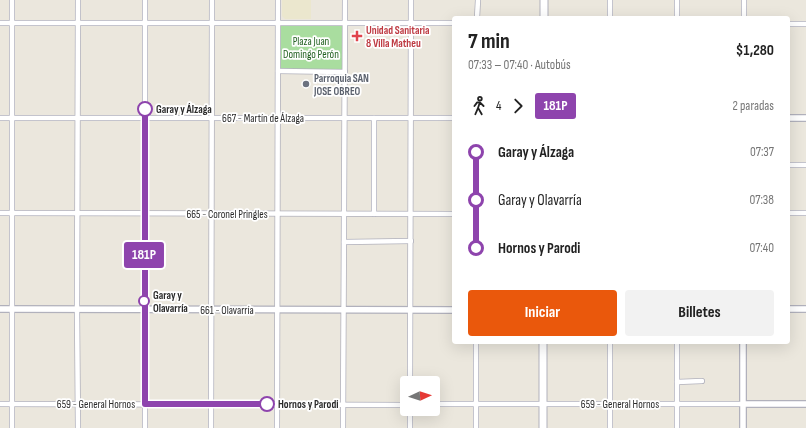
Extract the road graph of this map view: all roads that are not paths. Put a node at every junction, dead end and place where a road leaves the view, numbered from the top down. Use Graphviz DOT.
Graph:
graph roads {
  1 [pos="12,0"];
  2 [pos="78,0"];
  3 [pos="145,0"];
  4 [pos="212,0"];
  5 [pos="278,0"];
  6 [pos="345,0"];
  7 [pos="411,0"];
  8 [pos="478,0"];
  9 [pos="544,0"];
  10 [pos="610,0"];
  11 [pos="678,0"];
  12 [pos="744,0"];
  13 [pos="477,16"];
  14 [pos="544,16"];
  15 [pos="610,16"];
  16 [pos="677,16"];
  17 [pos="744,16"];
  18 [pos="0,23"];
  19 [pos="12,23"];
  20 [pos="78,23"];
  21 [pos="145,23"];
  22 [pos="212,23"];
  23 [pos="278,23"];
  24 [pos="345,23"];
  25 [pos="411,23"];
  26 [pos="452,23"];
  27 [pos="790,24"];
  28 [pos="806,24"];
  29 [pos="278,71"];
  30 [pos="345,72"];
  31 [pos="0,118"];
  32 [pos="12,118"];
  33 [pos="78,118"];
  34 [pos="145,118"];
  35 [pos="211,118"];
  36 [pos="278,118"];
  37 [pos="374,118"];
  38 [pos="411,118"];
  39 [pos="452,118"];
  40 [pos="790,118"];
  41 [pos="806,118"];
  42 [pos="344,119"];
  43 [pos="790,165"];
  44 [pos="806,165"];
  45 [pos="0,213"];
  46 [pos="11,213"];
  47 [pos="790,213"];
  48 [pos="806,213"];
  49 [pos="78,214"];
  50 [pos="144,214"];
  51 [pos="211,214"];
  52 [pos="278,214"];
  53 [pos="344,214"];
  54 [pos="374,214"];
  55 [pos="411,214"];
  56 [pos="452,214"];
  57 [pos="411,241"];
  58 [pos="344,242"];
  59 [pos="0,309"];
  60 [pos="11,309"];
  61 [pos="77,309"];
  62 [pos="278,309"];
  63 [pos="790,309"];
  64 [pos="806,309"];
  65 [pos="144,310"];
  66 [pos="211,310"];
  67 [pos="343,310"];
  68 [pos="411,310"];
  69 [pos="452,310"];
  70 [pos="476,344"];
  71 [pos="543,344"];
  72 [pos="610,344"];
  73 [pos="677,344"];
  74 [pos="743,344"];
  75 [pos="410,376"];
  76 [pos="702,381"];
  77 [pos="677,382"];
  78 [pos="0,404"];
  79 [pos="12,404"];
  80 [pos="78,404"];
  81 [pos="145,404"];
  82 [pos="210,404"];
  83 [pos="277,404"];
  84 [pos="440,404"];
  85 [pos="476,404"];
  86 [pos="543,404"];
  87 [pos="610,404"];
  88 [pos="676,404"];
  89 [pos="743,404"];
  90 [pos="806,404"];
  91 [pos="343,405"];
  92 [pos="400,405"];
  93 [pos="410,416"];
  94 [pos="12,428"];
  95 [pos="78,428"];
  96 [pos="145,428"];
  97 [pos="211,428"];
  98 [pos="278,428"];
  99 [pos="343,428"];
  100 [pos="410,428"];
  101 [pos="476,428"];
  102 [pos="543,428"];
  103 [pos="610,428"];
  104 [pos="677,428"];
  105 [pos="743,428"];
  1 -- 19 [label="street"];
  2 -- 20 [label="street"];
  3 -- 21 [label="street"];
  4 -- 22 [label="street"];
  5 -- 23 [label="street"];
  6 -- 24 [label="street"];
  7 -- 25 [label="street"];
  8 -- 13 [label="street"];
  9 -- 14 [label="main road"];
  10 -- 15 [label="street"];
  11 -- 16 [label="street"];
  12 -- 17 [label="street"];
  18 -- 19 [label="street"];
  19 -- 20 [label="street"];
  19 -- 32 [label="street"];
  20 -- 21 [label="street"];
  20 -- 33 [label="street"];
  21 -- 22 [label="street"];
  21 -- 34 [label="street"];
  22 -- 23 [label="street"];
  22 -- 35 [label="street"];
  23 -- 24 [label="street"];
  23 -- 29 [label="street"];
  24 -- 25 [label="street"];
  24 -- 30 [label="street"];
  25 -- 26 [label="street"];
  25 -- 38 [label="street"];
  27 -- 28 [label="street"];
  29 -- 30 [label="street"];
  29 -- 36 [label="street"];
  30 -- 42 [label="street"];
  31 -- 32 [label="street, 667 - Martín de Álzaga"];
  32 -- 33 [label="street, 667 - Martín de Álzaga"];
  32 -- 46 [label="street"];
  33 -- 34 [label="street, 667 - Martín de Álzaga"];
  33 -- 49 [label="street"];
  34 -- 35 [label="street, 667 - Martín de Álzaga"];
  34 -- 50 [label="street"];
  35 -- 36 [label="street, 667 - Martín de Álzaga"];
  35 -- 51 [label="street"];
  36 -- 42 [label="street, 667 - Martín de Álzaga"];
  36 -- 52 [label="street"];
  37 -- 38 [label="street, 667 - Martín de Álzaga"];
  37 -- 42 [label="street, 667 - Martín de Álzaga"];
  37 -- 54 [label="street"];
  38 -- 39 [label="street, 667 - Martín de Álzaga"];
  38 -- 55 [label="street"];
  40 -- 41 [label="street"];
  42 -- 53 [label="street"];
  43 -- 44 [label="street"];
  45 -- 46 [label="street, 665 - Coronel Pringles"];
  46 -- 49 [label="street, 665 - Coronel Pringles"];
  46 -- 60 [label="street"];
  47 -- 48 [label="street"];
  49 -- 50 [label="street, 665 - Coronel Pringles"];
  49 -- 61 [label="street"];
  50 -- 51 [label="street, 665 - Coronel Pringles"];
  50 -- 65 [label="street"];
  51 -- 52 [label="street, 665 - Coronel Pringles"];
  51 -- 66 [label="street"];
  52 -- 53 [label="street, 665 - Coronel Pringles"];
  52 -- 62 [label="street"];
  53 -- 54 [label="street, 665 - Coronel Pringles"];
  53 -- 58 [label="street"];
  54 -- 55 [label="street, 665 - Coronel Pringles"];
  55 -- 56 [label="street, 665 - Coronel Pringles"];
  55 -- 57 [label="street"];
  57 -- 58 [label="street"];
  57 -- 68 [label="street"];
  58 -- 67 [label="street"];
  59 -- 60 [label="street, 661 - Olavarría"];
  60 -- 61 [label="street, 661 - Olavarría"];
  60 -- 79 [label="street"];
  61 -- 65 [label="street, 661 - Olavarría"];
  61 -- 80 [label="street"];
  62 -- 66 [label="street, 661 - Olavarría"];
  62 -- 67 [label="street, 661 - Olavarría"];
  62 -- 83 [label="street"];
  63 -- 64 [label="street"];
  65 -- 66 [label="street, 661 - Olavarría"];
  65 -- 81 [label="street"];
  66 -- 82 [label="street"];
  67 -- 68 [label="street, 661 - Olavarría"];
  67 -- 91 [label="street"];
  68 -- 69 [label="street, 661 - Olavarría"];
  68 -- 75 [label="street"];
  70 -- 85 [label="street"];
  71 -- 86 [label="main road"];
  72 -- 87 [label="street"];
  73 -- 77 [label="street"];
  74 -- 89 [label="street"];
  76 -- 77 [label="street"];
  77 -- 88 [label="street"];
  78 -- 79 [label="street, 659 - General Hornos"];
  79 -- 80 [label="street, 659 - General Hornos"];
  79 -- 94 [label="street"];
  80 -- 81 [label="street, 659 - General Hornos"];
  80 -- 95 [label="street"];
  81 -- 82 [label="street, 659 - General Hornos"];
  81 -- 96 [label="street"];
  82 -- 83 [label="street, 659 - General Hornos"];
  82 -- 97 [label="street"];
  83 -- 91 [label="street, 659 - General Hornos"];
  83 -- 98 [label="street"];
  84 -- 85 [label="street, 659 - General Hornos"];
  85 -- 86 [label="street, 659 - General Hornos"];
  85 -- 101 [label="street"];
  86 -- 87 [label="street, 659 - General Hornos"];
  86 -- 102 [label="main road"];
  87 -- 88 [label="street, 659 - General Hornos"];
  87 -- 103 [label="street"];
  88 -- 89 [label="street, 659 - General Hornos"];
  88 -- 104 [label="street"];
  89 -- 90 [label="street, 659 - General Hornos"];
  89 -- 105 [label="street"];
  91 -- 92 [label="street, 659 - General Hornos"];
  91 -- 99 [label="street"];
  93 -- 100 [label="street"];
}
